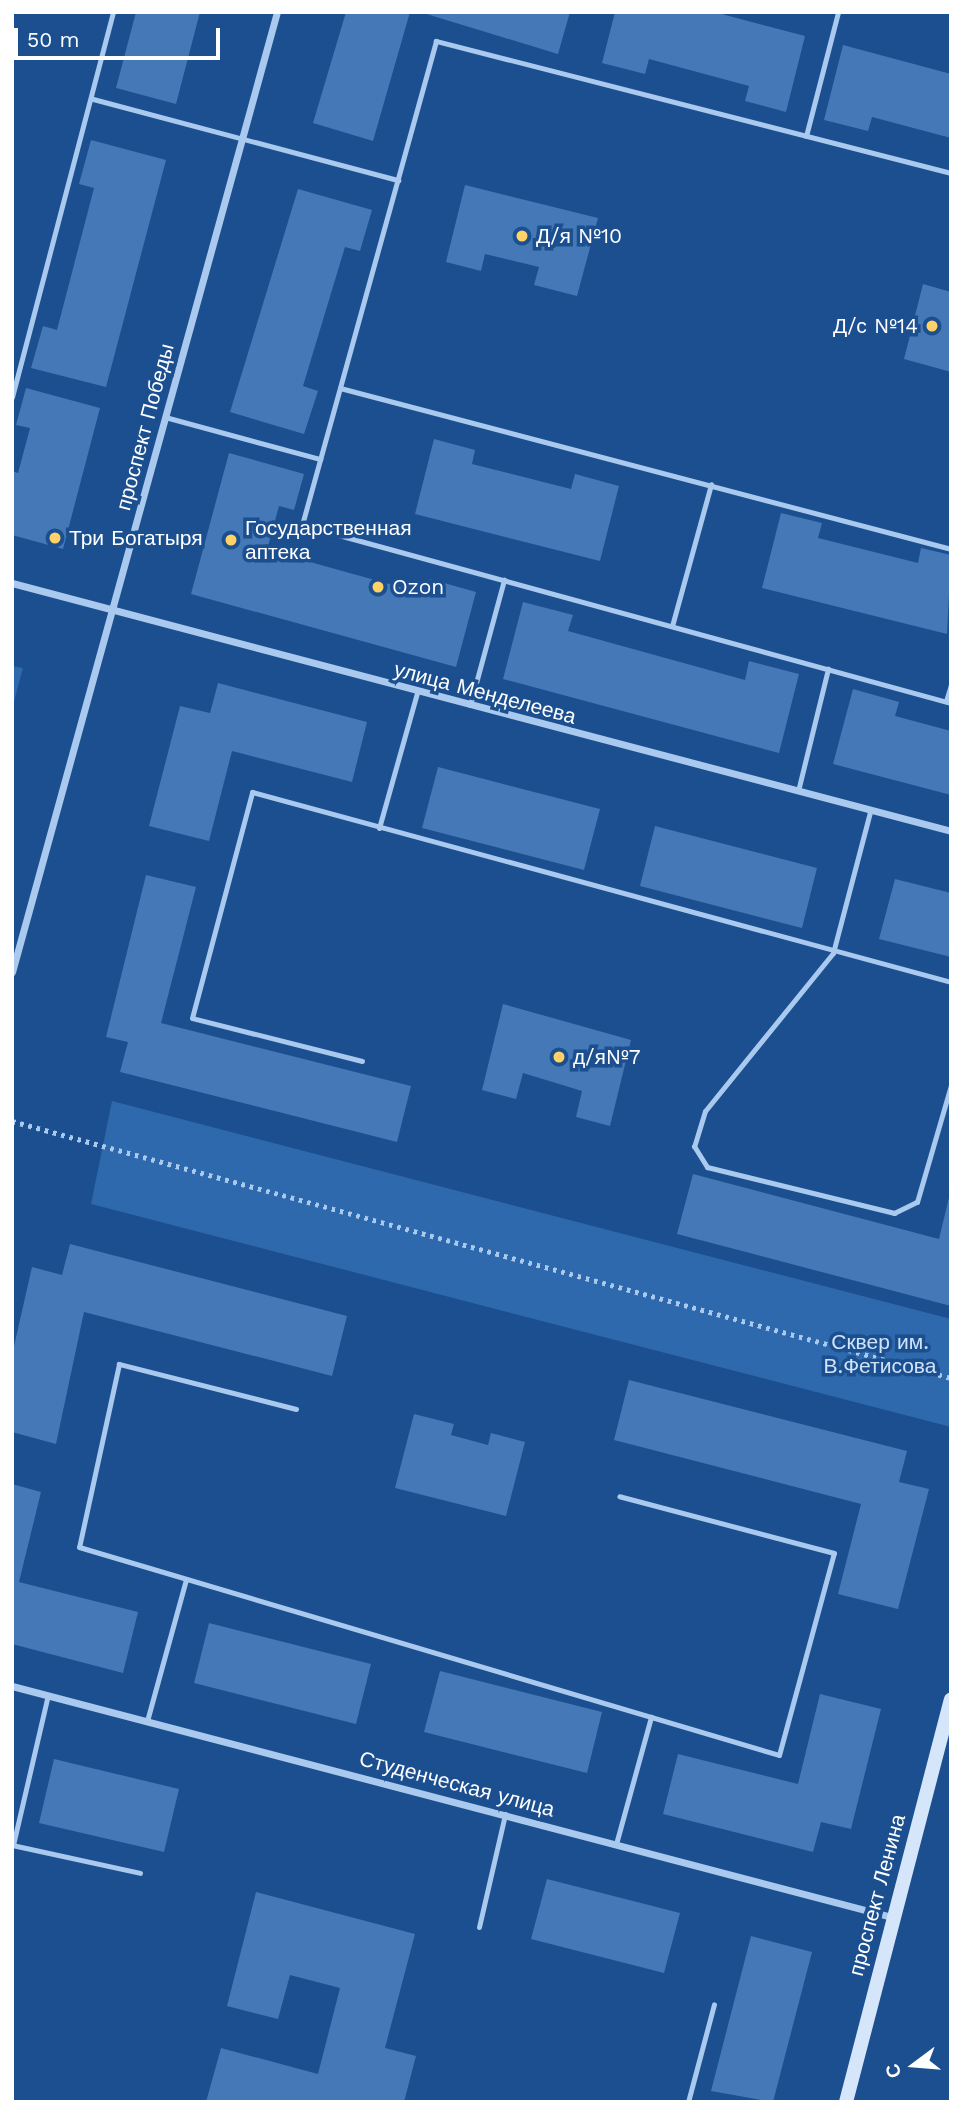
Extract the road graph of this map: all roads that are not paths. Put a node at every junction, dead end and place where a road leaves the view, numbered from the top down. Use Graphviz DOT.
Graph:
graph roads {
  1 [pos="113,12"];
  2 [pos="276,12"];
  3 [pos="838,12"];
  4 [pos="93,99"];
  5 [pos="806,136"];
  6 [pos="242,137"];
  7 [pos="951,173"];
  8 [pos="398,180"];
  9 [pos="341,388"];
  10 [pos="12,397"];
  11 [pos="165,417"];
  12 [pos="320,459"];
  13 [pos="711,484"];
  14 [pos="951,549"];
  15 [pos="504,580"];
  16 [pos="12,583"];
  17 [pos="113,610"];
  18 [pos="672,626"];
  19 [pos="828,669"];
  20 [pos="951,685"];
  21 [pos="417,694"];
  22 [pos="948,702"];
  23 [pos="470,708"];
  24 [pos="798,792"];
  25 [pos="870,811"];
  26 [pos="379,828"];
  27 [pos="951,831"];
  28 [pos="834,953"];
  29 [pos="12,972"];
  30 [pos="951,982"];
  31 [pos="362,1061"];
  32 [pos="951,1085"];
  33 [pos="296,1409"];
  34 [pos="618,1496"];
  35 [pos="186,1579"];
  36 [pos="12,1686"];
  37 [pos="48,1695"];
  38 [pos="951,1699"];
  39 [pos="651,1717"];
  40 [pos="147,1721"];
  41 [pos="944,1748"];
  42 [pos="506,1814"];
  43 [pos="616,1844"];
  44 [pos="13,1845"];
  45 [pos="140,1873"];
  46 [pos="892,1917"];
  47 [pos="479,1927"];
  48 [pos="714,2004"];
  49 [pos="688,2102"];
  50 [pos="846,2102"];
  1 -- 4 [label="lane"];
  2 -- 6 [label="street, проспект Победы"];
  3 -- 5 [label="lane"];
  4 -- 6 [label="lane"];
  4 -- 10 [label="lane"];
  5 -- 7 [label="lane"];
  5 -- 8 [label="lane"];
  6 -- 8 [label="lane"];
  6 -- 11 [label="street, проспект Победы"];
  8 -- 9 [label="lane"];
  9 -- 12 [label="lane"];
  9 -- 13 [label="lane"];
  11 -- 12 [label="lane"];
  11 -- 17 [label="street, проспект Победы"];
  12 -- 15 [label="lane"];
  13 -- 14 [label="lane"];
  13 -- 18 [label="lane"];
  15 -- 18 [label="lane"];
  15 -- 23 [label="lane"];
  16 -- 17 [label="street, улица Менделеева"];
  17 -- 21 [label="street, улица Менделеева"];
  17 -- 29 [label="street, проспект Победы"];
  18 -- 19 [label="lane"];
  19 -- 22 [label="lane"];
  19 -- 24 [label="lane"];
  20 -- 22 [label="lane"];
  21 -- 23 [label="street, улица Менделеева"];
  21 -- 26 [label="lane"];
  23 -- 24 [label="street, улица Менделеева"];
  24 -- 25 [label="street, улица Менделеева"];
  25 -- 27 [label="street, улица Менделеева"];
  25 -- 28 [label="lane"];
  26 -- 28 [label="lane"];
  26 -- 31 [label="lane"];
  28 -- 30 [label="lane"];
  28 -- 32 [label="lane"];
  33 -- 35 [label="lane"];
  34 -- 39 [label="lane"];
  35 -- 39 [label="lane"];
  35 -- 40 [label="lane"];
  36 -- 37 [label="street, Студенческая улица"];
  37 -- 40 [label="street, Студенческая улица"];
  37 -- 44 [label="lane"];
  38 -- 41 [label="street, проспект Ленина"];
  39 -- 43 [label="lane"];
  40 -- 42 [label="street, Студенческая улица"];
  41 -- 46 [label="street, проспект Ленина"];
  42 -- 43 [label="street, Студенческая улица"];
  42 -- 47 [label="lane"];
  43 -- 46 [label="street, Студенческая улица"];
  44 -- 45 [label="lane"];
  46 -- 50 [label="street, проспект Ленина"];
  48 -- 49 [label="lane"];
}
